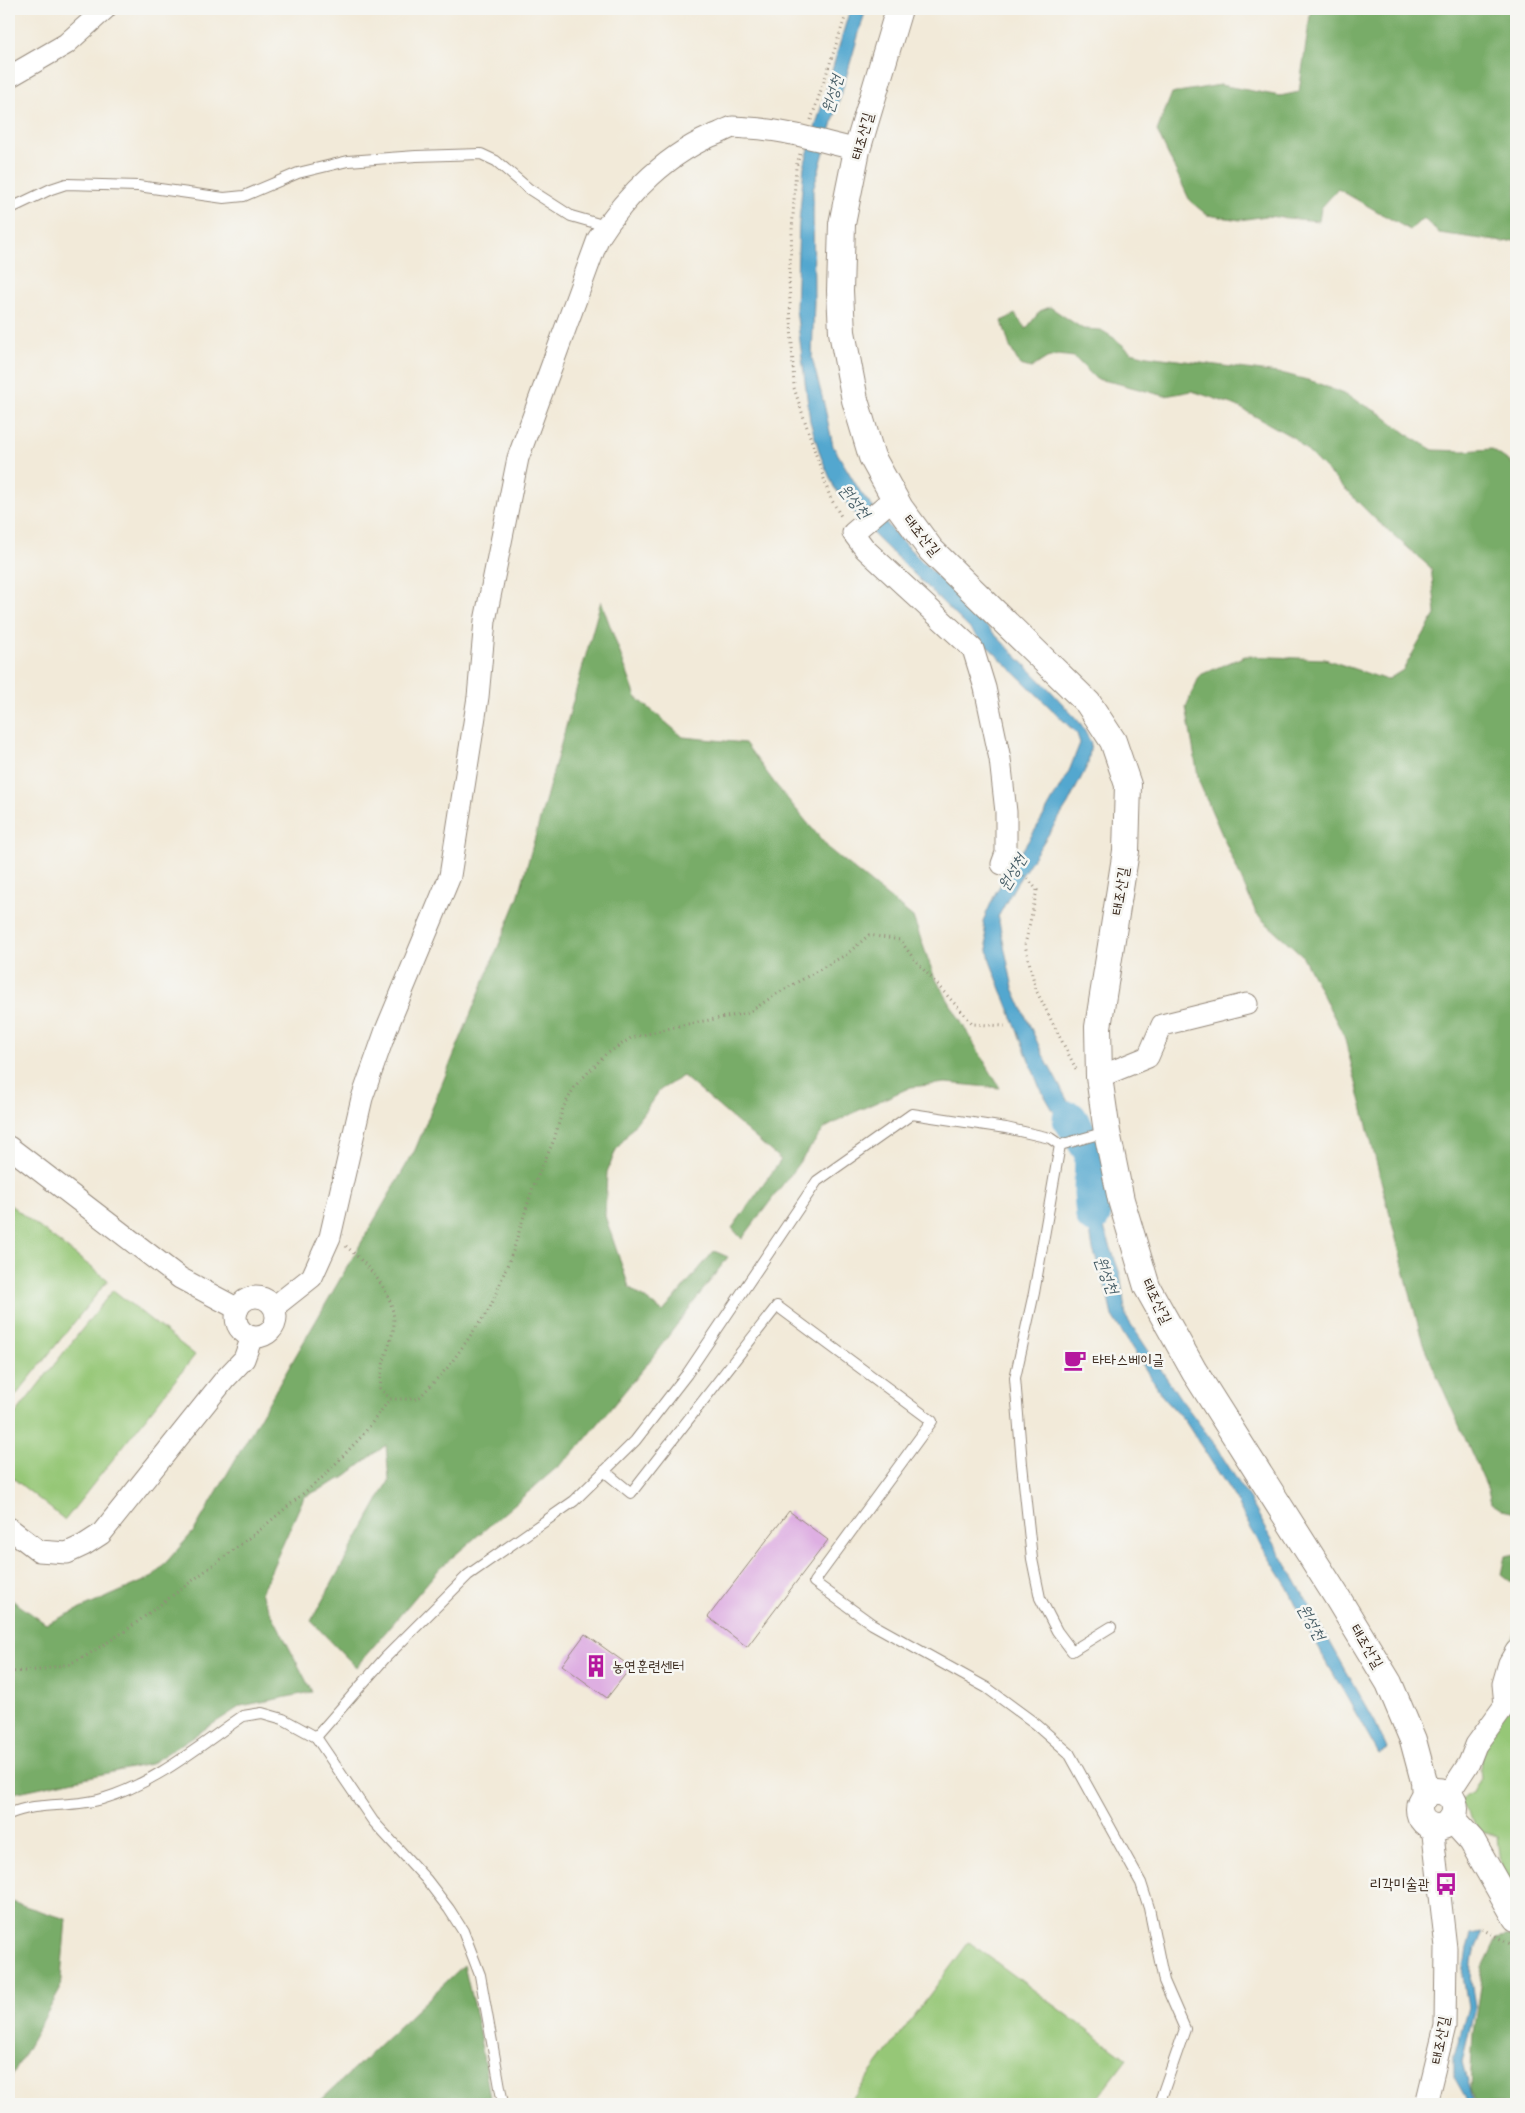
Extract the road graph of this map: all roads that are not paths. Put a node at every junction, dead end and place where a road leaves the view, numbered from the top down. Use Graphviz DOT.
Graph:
graph roads {
  1 [pos="104,9"];
  2 [pos="899,9"];
  3 [pos="9,77"];
  4 [pos="845,147"];
  5 [pos="9,209"];
  6 [pos="606,226"];
  7 [pos="889,504"];
  8 [pos="1002,864"];
  9 [pos="1247,1004"];
  10 [pos="1089,1077"];
  11 [pos="1101,1133"];
  12 [pos="1064,1144"];
  13 [pos="9,1147"];
  14 [pos="274,1308"];
  15 [pos="238,1309"];
  16 [pos="252,1337"];
  17 [pos="604,1471"];
  18 [pos="9,1528"];
  19 [pos="1111,1627"];
  20 [pos="1516,1651"];
  21 [pos="316,1737"];
  22 [pos="1439,1809"];
  23 [pos="9,1814"];
  24 [pos="1516,1918"];
  25 [pos="503,2104"];
  26 [pos="1159,2104"];
  27 [pos="1426,2104"];
  1 -- 3 [label="street"];
  2 -- 4 [label="street, 태조산길"];
  4 -- 6 [label="street"];
  4 -- 7 [label="street, 태조산길"];
  5 -- 6 [label="lane"];
  6 -- 14 [label="street"];
  7 -- 8 [label="street"];
  7 -- 10 [label="street, 태조산길"];
  9 -- 10 [label="street"];
  10 -- 11 [label="street, 태조산길"];
  11 -- 12 [label="lane"];
  11 -- 22 [label="street, 태조산길"];
  12 -- 17 [label="lane"];
  12 -- 19 [label="lane"];
  13 -- 15 [label="street"];
  14 -- 15 [label="street"];
  14 -- 16 [label="street"];
  15 -- 16 [label="street"];
  16 -- 18 [label="street"];
  17 -- 21 [label="lane"];
  17 -- 26 [label="lane"];
  20 -- 22 [label="street"];
  21 -- 23 [label="lane"];
  21 -- 25 [label="lane"];
  22 -- 24 [label="street"];
  22 -- 27 [label="street, 태조산길"];
}
